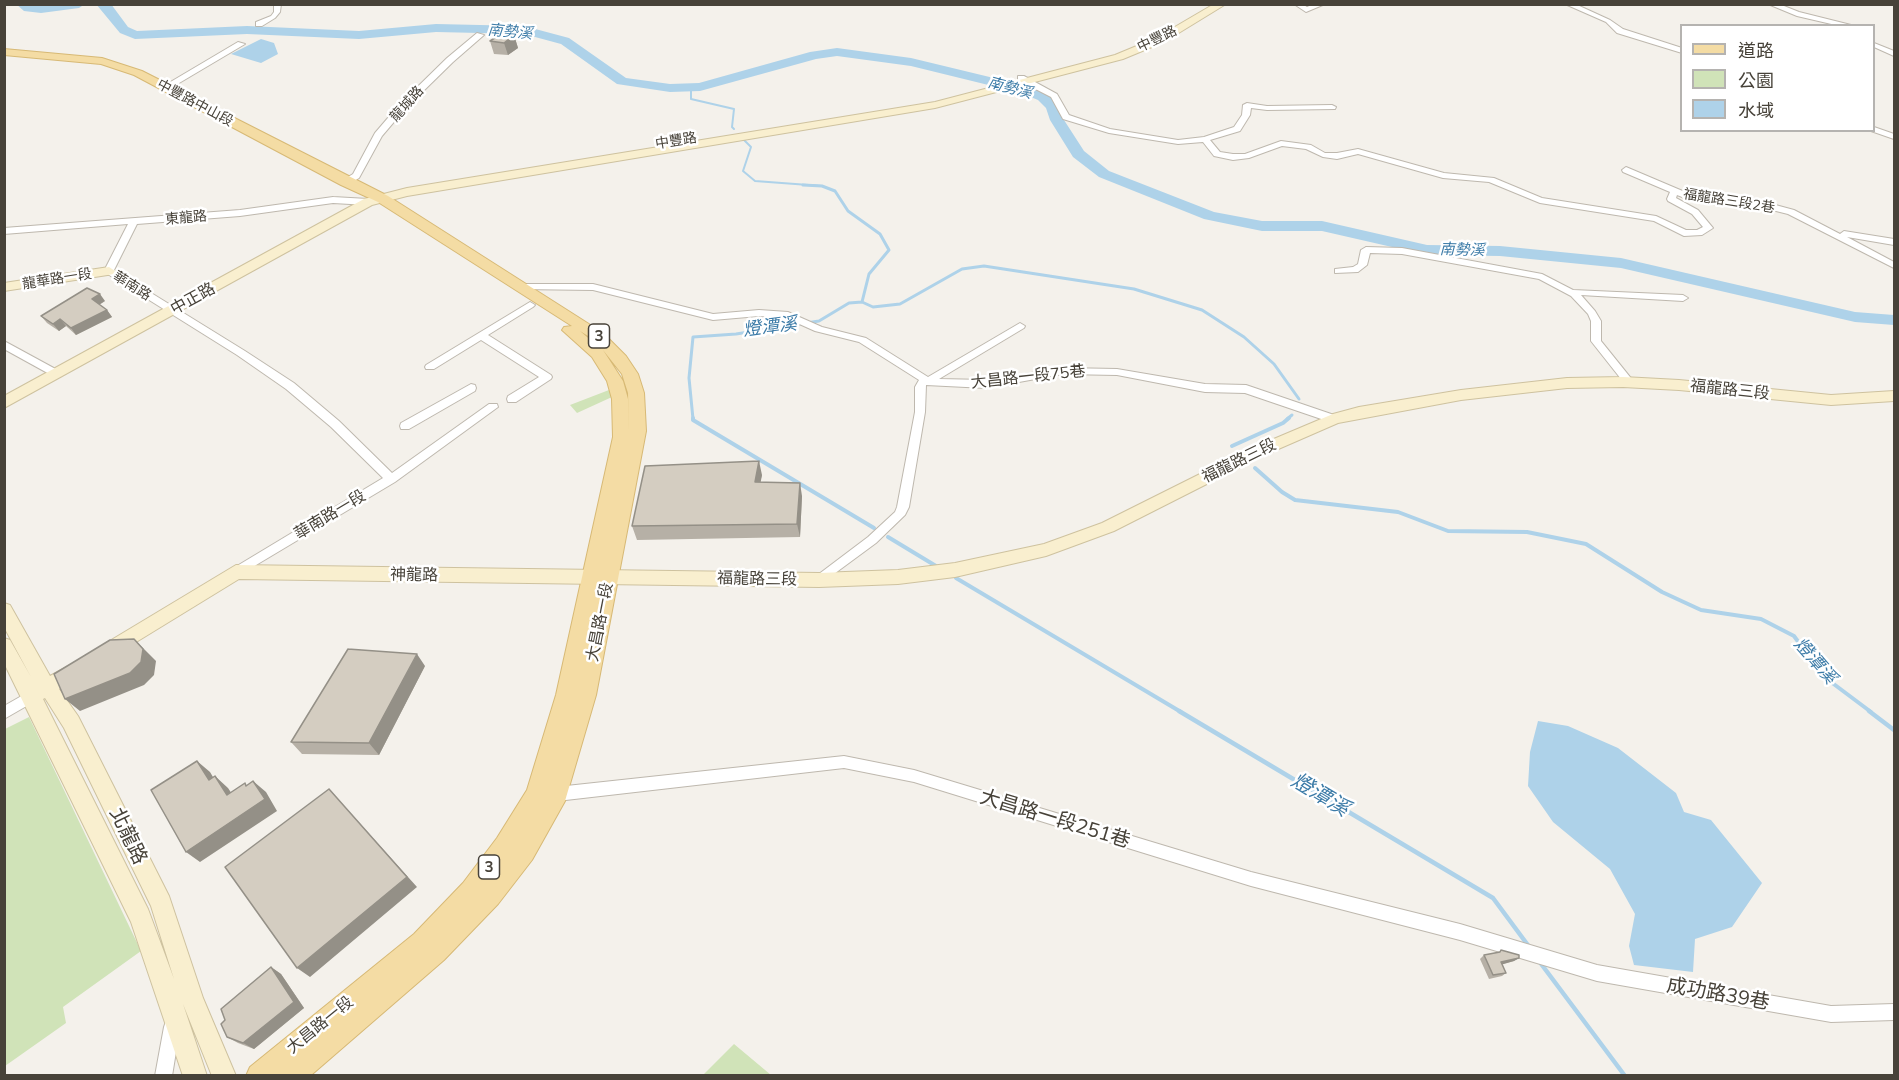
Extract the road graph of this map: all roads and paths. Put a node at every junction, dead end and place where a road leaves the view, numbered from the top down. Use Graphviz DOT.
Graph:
graph roads {
  1 [pos="278,4"];
  2 [pos="1208,4"];
  3 [pos="1222,4"];
  4 [pos="1297,4"];
  5 [pos="1322,4"];
  6 [pos="1568,4"];
  7 [pos="1771,4"];
  8 [pos="259,24"];
  9 [pos="1843,24"];
  10 [pos="480,35"];
  11 [pos="241,44"];
  12 [pos="1875,45"];
  13 [pos="1680,50"];
  14 [pos="4,52"];
  15 [pos="1894,54"];
  16 [pos="4,58"];
  17 [pos="1020,81"];
  18 [pos="166,87"];
  19 [pos="1332,107"];
  20 [pos="1875,129"];
  21 [pos="1894,137"];
  22 [pos="1205,139"];
  23 [pos="1626,170"];
  24 [pos="346,182"];
  25 [pos="1674,192"];
  26 [pos="374,199"];
  27 [pos="134,221"];
  28 [pos="4,231"];
  29 [pos="1834,233"];
  30 [pos="1894,242"];
  31 [pos="1894,265"];
  32 [pos="108,271"];
  33 [pos="1338,271"];
  34 [pos="4,287"];
  35 [pos="522,287"];
  36 [pos="1574,294"];
  37 [pos="1683,298"];
  38 [pos="530,305"];
  39 [pos="172,311"];
  40 [pos="1020,326"];
  41 [pos="481,335"];
  42 [pos="4,344"];
  43 [pos="430,367"];
  44 [pos="57,374"];
  45 [pos="929,381"];
  46 [pos="1629,382"];
  47 [pos="471,388"];
  48 [pos="1894,396"];
  49 [pos="512,399"];
  50 [pos="4,404"];
  51 [pos="493,407"];
  52 [pos="1333,419"];
  53 [pos="405,426"];
  54 [pos="391,479"];
  55 [pos="236,572"];
  56 [pos="600,577"];
  57 [pos="819,580"];
  58 [pos="4,610"];
  59 [pos="4,645"];
  60 [pos="40,692"];
  61 [pos="4,713"];
  62 [pos="557,794"];
  63 [pos="1535,955"];
  64 [pos="161,972"];
  65 [pos="1894,1011"];
  66 [pos="163,1076"];
  67 [pos="195,1076"];
  68 [pos="224,1076"];
  69 [pos="259,1076"];
  70 [pos="290,1076"];
  1 -- 8 [label="street"];
  2 -- 17 [label="main road, 中豐路"];
  3 -- 17 [label="main road, 中豐路"];
  4 -- 5 [label="street"];
  6 -- 13 [label="street"];
  7 -- 9 [label="street"];
  10 -- 24 [label="street, 龍城路"];
  11 -- 18 [label="street"];
  12 -- 15 [label="street"];
  14 -- 18 [label="main road, 中豐路中山段 / 3"];
  16 -- 26 [label="main road, 中豐路中山段 / 3"];
  17 -- 22 [label="street"];
  17 -- 26 [label="main road, 中豐路"];
  18 -- 24 [label="main road, 中豐路中山段 / 3"];
  19 -- 22 [label="street"];
  20 -- 21 [label="street"];
  22 -- 25 [label="street"];
  23 -- 25 [label="street, 福龍路三段2巷"];
  24 -- 26 [label="main road, 中豐路中山段 / 3"];
  25 -- 29 [label="street, 福龍路三段2巷"];
  26 -- 27 [label="street, 東龍路"];
  26 -- 35 [label="main road, 大昌路一段 / 3"];
  26 -- 38 [label="main road, 大昌路一段 / 3"];
  26 -- 39 [label="main road, 中正路"];
  27 -- 28 [label="street, 東龍路"];
  27 -- 32 [label="street, 華南路"];
  29 -- 30 [label="street"];
  29 -- 31 [label="street, 福龍路三段2巷"];
  32 -- 34 [label="main road, 龍華路一段"];
  32 -- 39 [label="street, 華南路"];
  33 -- 36 [label="street"];
  35 -- 45 [label="street, 大昌路一段75巷"];
  35 -- 56 [label="main road, 大昌路一段 / 3"];
  36 -- 37 [label="street"];
  36 -- 46 [label="street"];
  38 -- 41 [label="street"];
  38 -- 56 [label="main road, 大昌路一段 / 3"];
  39 -- 44 [label="main road, 中正路"];
  39 -- 54 [label="street"];
  40 -- 45 [label="street"];
  41 -- 43 [label="street"];
  41 -- 49 [label="street"];
  42 -- 44 [label="street"];
  44 -- 50 [label="main road, 中正路"];
  45 -- 52 [label="street, 大昌路一段75巷"];
  45 -- 57 [label="street"];
  46 -- 48 [label="main road, 福龍路三段"];
  46 -- 52 [label="main road, 福龍路三段"];
  47 -- 53 [label="street"];
  51 -- 54 [label="street, 華南路一段"];
  52 -- 57 [label="main road, 福龍路三段"];
  54 -- 55 [label="street, 華南路一段"];
  55 -- 56 [label="main road, 神龍路"];
  55 -- 60 [label="main road, 華南路一段"];
  56 -- 57 [label="main road, 福龍路三段"];
  56 -- 62 [label="main road, 大昌路一段 / 3"];
  56 -- 69 [label="main road, 大昌路一段 / 3"];
  58 -- 60 [label="main road, 北龍路"];
  59 -- 60 [label="main road, 北龍路"];
  60 -- 61 [label="street"];
  60 -- 64 [label="main road, 北龍路"];
  60 -- 68 [label="main road, 北龍路"];
  62 -- 63 [label="street, 大昌路一段251巷"];
  62 -- 70 [label="main road, 大昌路一段 / 3"];
  63 -- 65 [label="street, 成功路39巷"];
  64 -- 66 [label="street"];
  64 -- 67 [label="main road, 北龍路"];
}
